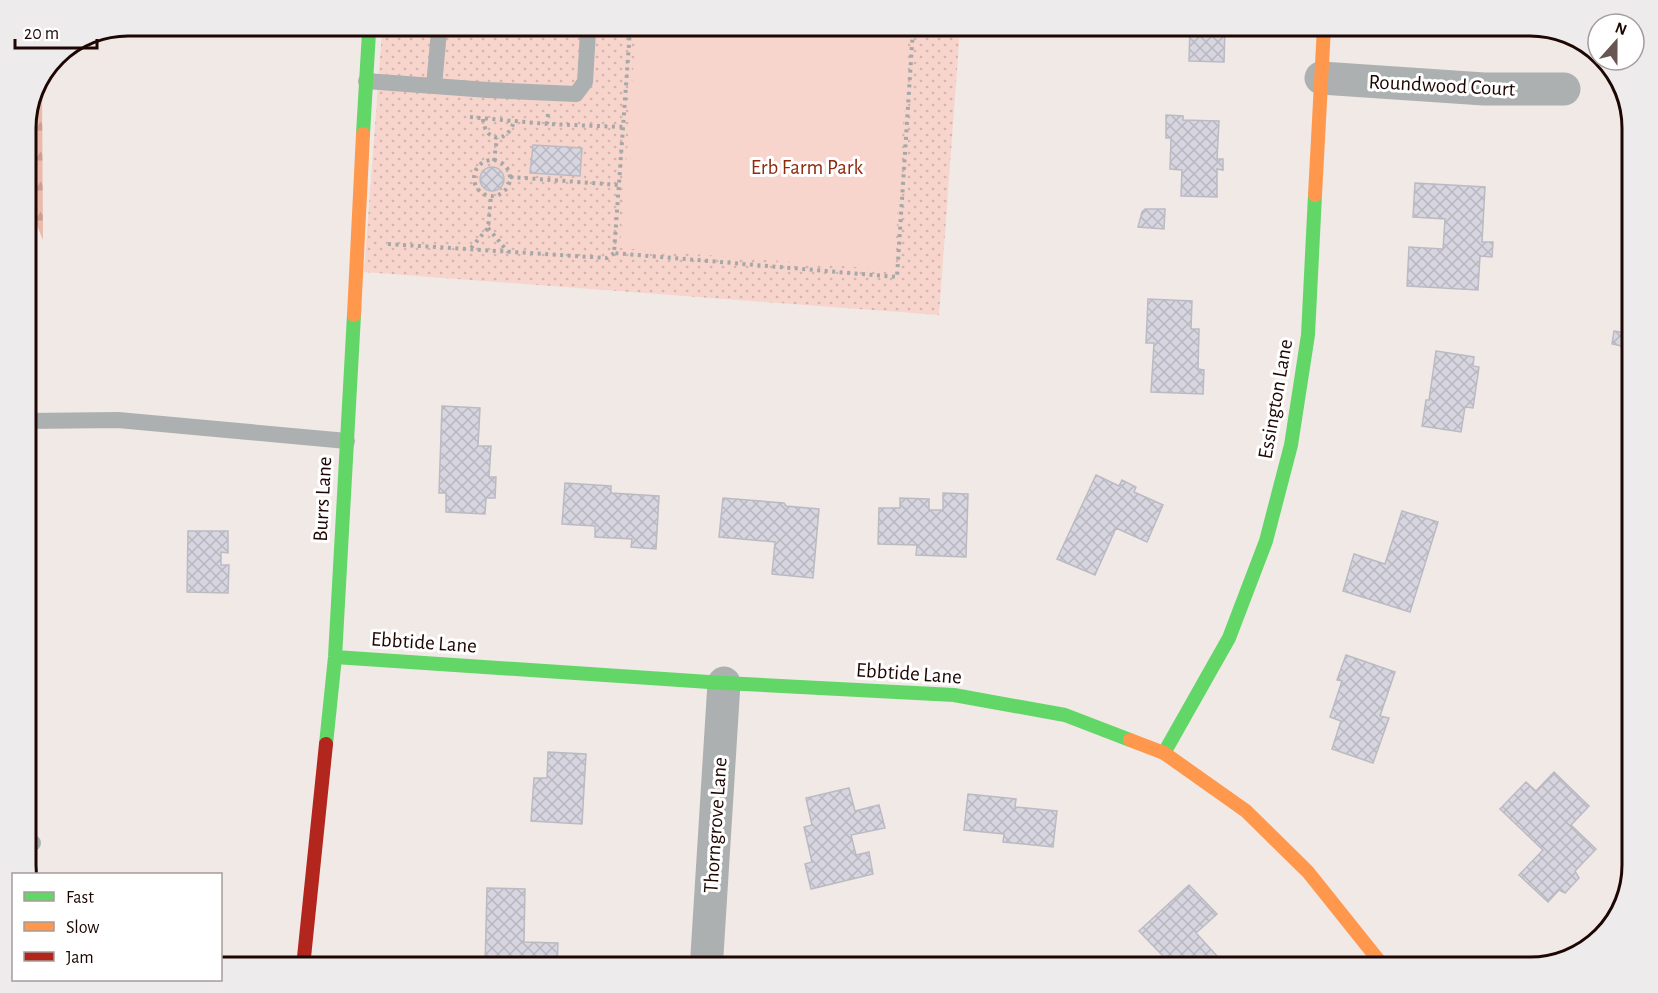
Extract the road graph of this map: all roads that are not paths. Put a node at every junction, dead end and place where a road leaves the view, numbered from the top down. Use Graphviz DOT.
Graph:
graph roads {
  1 [pos="369,36"];
  2 [pos="439,36"];
  3 [pos="588,36"];
  4 [pos="1323,36"];
  5 [pos="1321,78"];
  6 [pos="366,81"];
  7 [pos="434,86"];
  8 [pos="1564,89"];
  9 [pos="36,421"];
  10 [pos="346,441"];
  11 [pos="335,657"];
  12 [pos="724,683"];
  13 [pos="1164,753"];
  14 [pos="304,957"];
  15 [pos="708,957"];
  16 [pos="1375,957"];
  1 -- 6 [label="street, Burrs Lane"];
  2 -- 7 [label="lane"];
  3 -- 7 [label="lane"];
  4 -- 5 [label="street, Essington Lane"];
  5 -- 8 [label="street, Roundwood Court"];
  5 -- 13 [label="street, Essington Lane"];
  6 -- 7 [label="lane"];
  6 -- 10 [label="street, Burrs Lane"];
  9 -- 10 [label="lane"];
  10 -- 11 [label="street, Burrs Lane"];
  11 -- 12 [label="street, Ebbtide Lane"];
  11 -- 14 [label="street, Burrs Lane"];
  12 -- 13 [label="street, Ebbtide Lane"];
  12 -- 15 [label="street, Thorngrove Lane"];
  13 -- 16 [label="street, Ebbtide Lane"];
}
